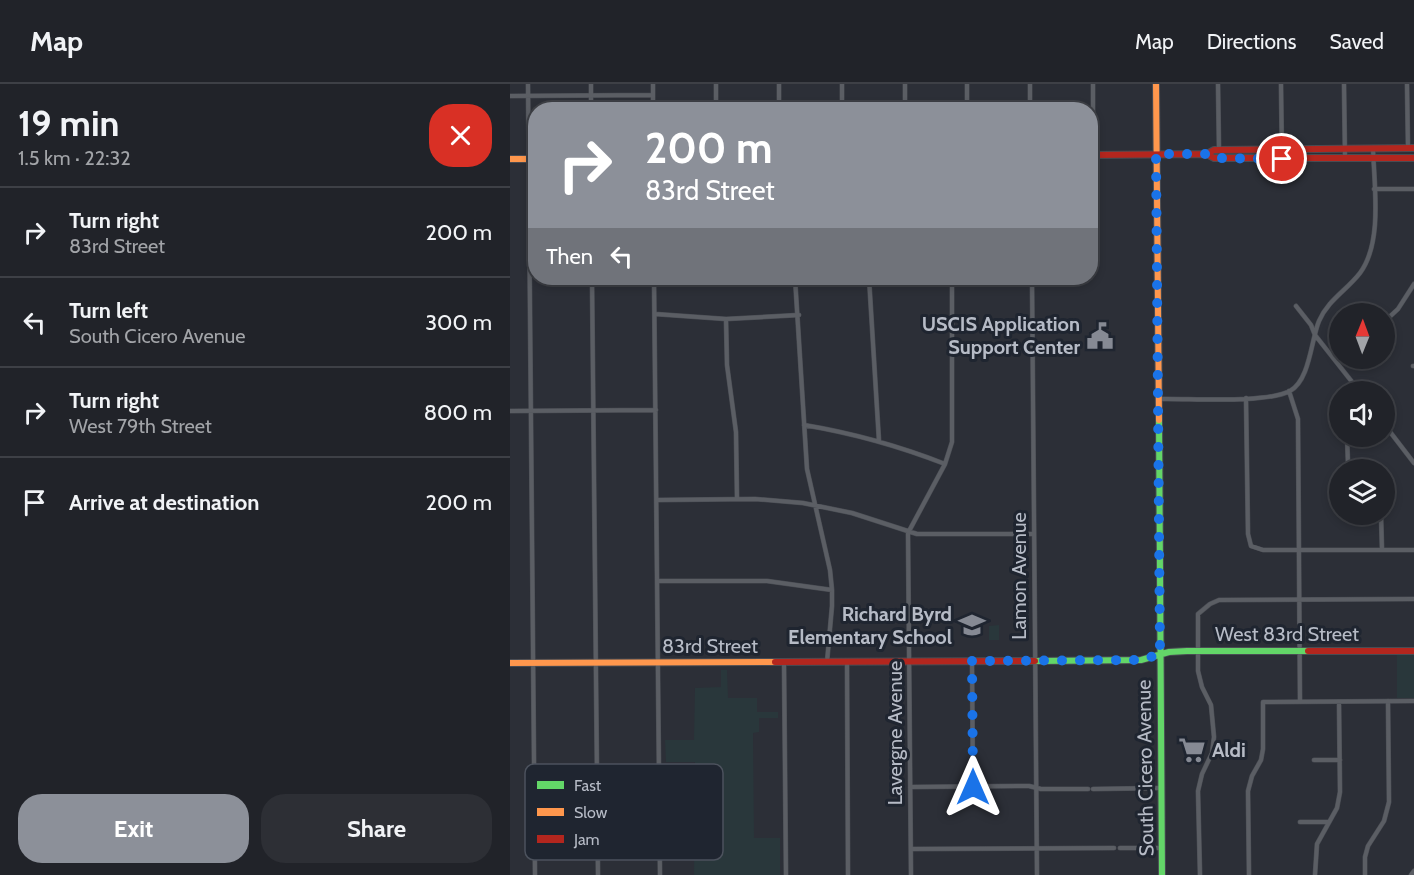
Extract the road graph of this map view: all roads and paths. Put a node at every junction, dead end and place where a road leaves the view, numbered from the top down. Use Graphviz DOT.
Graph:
graph roads {
  1 [pos="528,84"];
  2 [pos="591,84"];
  3 [pos="653,84"];
  4 [pos="716,84"];
  5 [pos="779,84"];
  6 [pos="842,84"];
  7 [pos="905,84"];
  8 [pos="967,84"];
  9 [pos="1030,84"];
  10 [pos="1093,84"];
  11 [pos="1156,84"];
  12 [pos="1218,84"];
  13 [pos="1281,84"];
  14 [pos="1344,84"];
  15 [pos="1407,84"];
  16 [pos="528,95"];
  17 [pos="653,95"];
  18 [pos="510,96"];
  19 [pos="591,96"];
  20 [pos="591,102"];
  21 [pos="653,102"];
  22 [pos="716,102"];
  23 [pos="779,102"];
  24 [pos="842,102"];
  25 [pos="905,102"];
  26 [pos="967,102"];
  27 [pos="1030,102"];
  28 [pos="1093,102"];
  29 [pos="1345,148"];
  30 [pos="1373,148"];
  31 [pos="1411,148"];
  32 [pos="1282,149"];
  33 [pos="1219,150"];
  34 [pos="1156,154"];
  35 [pos="1207,154"];
  36 [pos="1098,155"];
  37 [pos="1374,158"];
  38 [pos="1414,158"];
  39 [pos="510,159"];
  40 [pos="528,159"];
  41 [pos="1282,159"];
  42 [pos="1345,159"];
  43 [pos="1374,189"];
  44 [pos="1414,189"];
  45 [pos="1414,284"];
  46 [pos="529,285"];
  47 [pos="592,285"];
  48 [pos="654,285"];
  49 [pos="796,285"];
  50 [pos="869,285"];
  51 [pos="952,285"];
  52 [pos="1032,285"];
  53 [pos="1296,306"];
  54 [pos="1395,312"];
  55 [pos="655,314"];
  56 [pos="799,315"];
  57 [pos="726,319"];
  58 [pos="1315,335"];
  59 [pos="1329,349"];
  60 [pos="1289,391"];
  61 [pos="1246,398"];
  62 [pos="1158,399"];
  63 [pos="656,410"];
  64 [pos="510,411"];
  65 [pos="530,411"];
  66 [pos="593,411"];
  67 [pos="804,425"];
  68 [pos="1395,438"];
  69 [pos="879,441"];
  70 [pos="1414,463"];
  71 [pos="945,464"];
  72 [pos="736,499"];
  73 [pos="657,500"];
  74 [pos="814,505"];
  75 [pos="1381,525"];
  76 [pos="908,533"];
  77 [pos="1034,534"];
  78 [pos="1299,550"];
  79 [pos="1382,550"];
  80 [pos="1414,550"];
  81 [pos="657,580"];
  82 [pos="832,590"];
  83 [pos="1299,599"];
  84 [pos="1414,599"];
  85 [pos="1197,651"];
  86 [pos="1299,651"];
  87 [pos="1414,651"];
  88 [pos="1160,654"];
  89 [pos="1035,660"];
  90 [pos="910,661"];
  91 [pos="972,661"];
  92 [pos="658,662"];
  93 [pos="784,662"];
  94 [pos="827,662"];
  95 [pos="847,662"];
  96 [pos="510,663"];
  97 [pos="533,663"];
  98 [pos="596,663"];
  99 [pos="1388,701"];
  100 [pos="1414,701"];
  101 [pos="1300,702"];
  102 [pos="1339,702"];
  103 [pos="1314,760"];
  104 [pos="1340,760"];
  105 [pos="534,764"];
  106 [pos="597,764"];
  107 [pos="659,764"];
  108 [pos="910,787"];
  109 [pos="973,787"];
  110 [pos="1037,788"];
  111 [pos="1161,788"];
  112 [pos="1300,822"];
  113 [pos="1330,822"];
  114 [pos="1114,848"];
  115 [pos="1120,848"];
  116 [pos="1162,848"];
  117 [pos="911,849"];
  118 [pos="1037,849"];
  119 [pos="535,860"];
  120 [pos="598,860"];
  121 [pos="660,860"];
  122 [pos="1414,871"];
  123 [pos="535,875"];
  124 [pos="598,875"];
  125 [pos="660,875"];
  126 [pos="786,875"];
  127 [pos="848,875"];
  128 [pos="911,875"];
  129 [pos="1037,875"];
  130 [pos="1162,875"];
  131 [pos="1200,875"];
  132 [pos="1249,875"];
  133 [pos="1315,875"];
  134 [pos="1365,875"];
  135 [pos="1411,875"];
  1 -- 16 [label="street"];
  2 -- 19 [label="street"];
  3 -- 17 [label="street"];
  4 -- 22 [label="street"];
  5 -- 23 [label="street"];
  6 -- 24 [label="street"];
  7 -- 25 [label="street"];
  8 -- 26 [label="street"];
  9 -- 27 [label="street"];
  10 -- 28 [label="street"];
  11 -- 34 [label="main road, South Cicero Avenue"];
  12 -- 33 [label="street"];
  13 -- 32 [label="street"];
  14 -- 29 [label="street"];
  15 -- 31 [label="street"];
  16 -- 18 [label="street"];
  16 -- 19 [label="street"];
  16 -- 40 [label="street"];
  17 -- 19 [label="street"];
  17 -- 21 [label="street"];
  19 -- 20 [label="street"];
  29 -- 30 [label="main road"];
  29 -- 32 [label="main road"];
  29 -- 42 [label="street"];
  30 -- 31 [label="main road"];
  30 -- 37 [label="street"];
  32 -- 33 [label="main road"];
  32 -- 41 [label="street"];
  33 -- 35 [label="main road"];
  34 -- 35 [label="main road"];
  34 -- 36 [label="main road"];
  34 -- 62 [label="main road, South Cicero Avenue"];
  35 -- 41 [label="main road"];
  37 -- 38 [label="main road"];
  37 -- 42 [label="main road"];
  37 -- 43 [label="street"];
  39 -- 40 [label="main road"];
  41 -- 42 [label="main road"];
  43 -- 44 [label="street"];
  43 -- 58 [label="street"];
  45 -- 54 [label="street"];
  46 -- 65 [label="street"];
  47 -- 66 [label="street"];
  48 -- 55 [label="street"];
  49 -- 56 [label="street"];
  50 -- 69 [label="street"];
  51 -- 71 [label="street, Lavergne Avenue"];
  52 -- 77 [label="street, Lamon Avenue"];
  53 -- 58 [label="street"];
  55 -- 57 [label="street"];
  55 -- 63 [label="street"];
  56 -- 57 [label="street"];
  56 -- 67 [label="street"];
  57 -- 72 [label="street"];
  58 -- 59 [label="street"];
  58 -- 60 [label="street"];
  60 -- 61 [label="street"];
  60 -- 78 [label="street"];
  61 -- 62 [label="street"];
  61 -- 78 [label="street"];
  62 -- 88 [label="main road, South Cicero Avenue"];
  63 -- 66 [label="street"];
  63 -- 73 [label="street"];
  64 -- 65 [label="street"];
  65 -- 66 [label="street"];
  65 -- 97 [label="street"];
  66 -- 98 [label="street"];
  67 -- 69 [label="street"];
  67 -- 74 [label="street"];
  68 -- 70 [label="street"];
  69 -- 71 [label="street"];
  71 -- 76 [label="street, Lavergne Avenue"];
  72 -- 73 [label="street"];
  72 -- 74 [label="street"];
  73 -- 81 [label="street"];
  74 -- 76 [label="street"];
  74 -- 82 [label="street"];
  75 -- 79 [label="street"];
  76 -- 77 [label="street"];
  76 -- 90 [label="street, Lavergne Avenue"];
  77 -- 89 [label="street, Lamon Avenue"];
  78 -- 79 [label="street"];
  78 -- 83 [label="street"];
  79 -- 80 [label="street"];
  81 -- 82 [label="street"];
  81 -- 92 [label="street"];
  82 -- 94 [label="street"];
  83 -- 84 [label="street"];
  83 -- 85 [label="street"];
  83 -- 86 [label="street"];
  85 -- 86 [label="main road, West 83rd Street"];
  85 -- 88 [label="main road, West 83rd Street"];
  85 -- 131 [label="street"];
  86 -- 87 [label="main road, West 83rd Street"];
  86 -- 101 [label="street"];
  88 -- 89 [label="main road, 83rd Street"];
  88 -- 111 [label="main road, South Cicero Avenue"];
  89 -- 91 [label="main road, 83rd Street"];
  89 -- 110 [label="street, Lamon Avenue"];
  90 -- 91 [label="main road, 83rd Street"];
  90 -- 95 [label="main road, 83rd Street"];
  90 -- 108 [label="street, Lavergne Avenue"];
  91 -- 109 [label="street"];
  92 -- 93 [label="main road, 83rd Street"];
  92 -- 98 [label="main road, 83rd Street"];
  92 -- 107 [label="street"];
  93 -- 94 [label="main road, 83rd Street"];
  93 -- 126 [label="street"];
  94 -- 95 [label="main road, 83rd Street"];
  95 -- 127 [label="street"];
  96 -- 97 [label="main road, 83rd Street"];
  97 -- 98 [label="main road, 83rd Street"];
  97 -- 105 [label="street"];
  98 -- 106 [label="street"];
  99 -- 100 [label="street"];
  99 -- 102 [label="street"];
  99 -- 134 [label="street"];
  101 -- 102 [label="street"];
  101 -- 132 [label="street"];
  102 -- 104 [label="street"];
  103 -- 104 [label="street"];
  104 -- 113 [label="street"];
  108 -- 109 [label="street"];
  108 -- 117 [label="street, Lavergne Avenue"];
  109 -- 110 [label="street"];
  110 -- 111 [label="street"];
  110 -- 118 [label="street, Lamon Avenue"];
  111 -- 116 [label="main road, South Cicero Avenue"];
  112 -- 113 [label="street"];
  113 -- 133 [label="street"];
  114 -- 118 [label="street"];
  115 -- 116 [label="street"];
  116 -- 130 [label="main road, South Cicero Avenue"];
  117 -- 118 [label="street"];
  117 -- 128 [label="street, Lavergne Avenue"];
  118 -- 129 [label="street, Lamon Avenue"];
  119 -- 123 [label="street"];
  120 -- 124 [label="street"];
  121 -- 125 [label="street"];
  122 -- 135 [label="street"];
}
